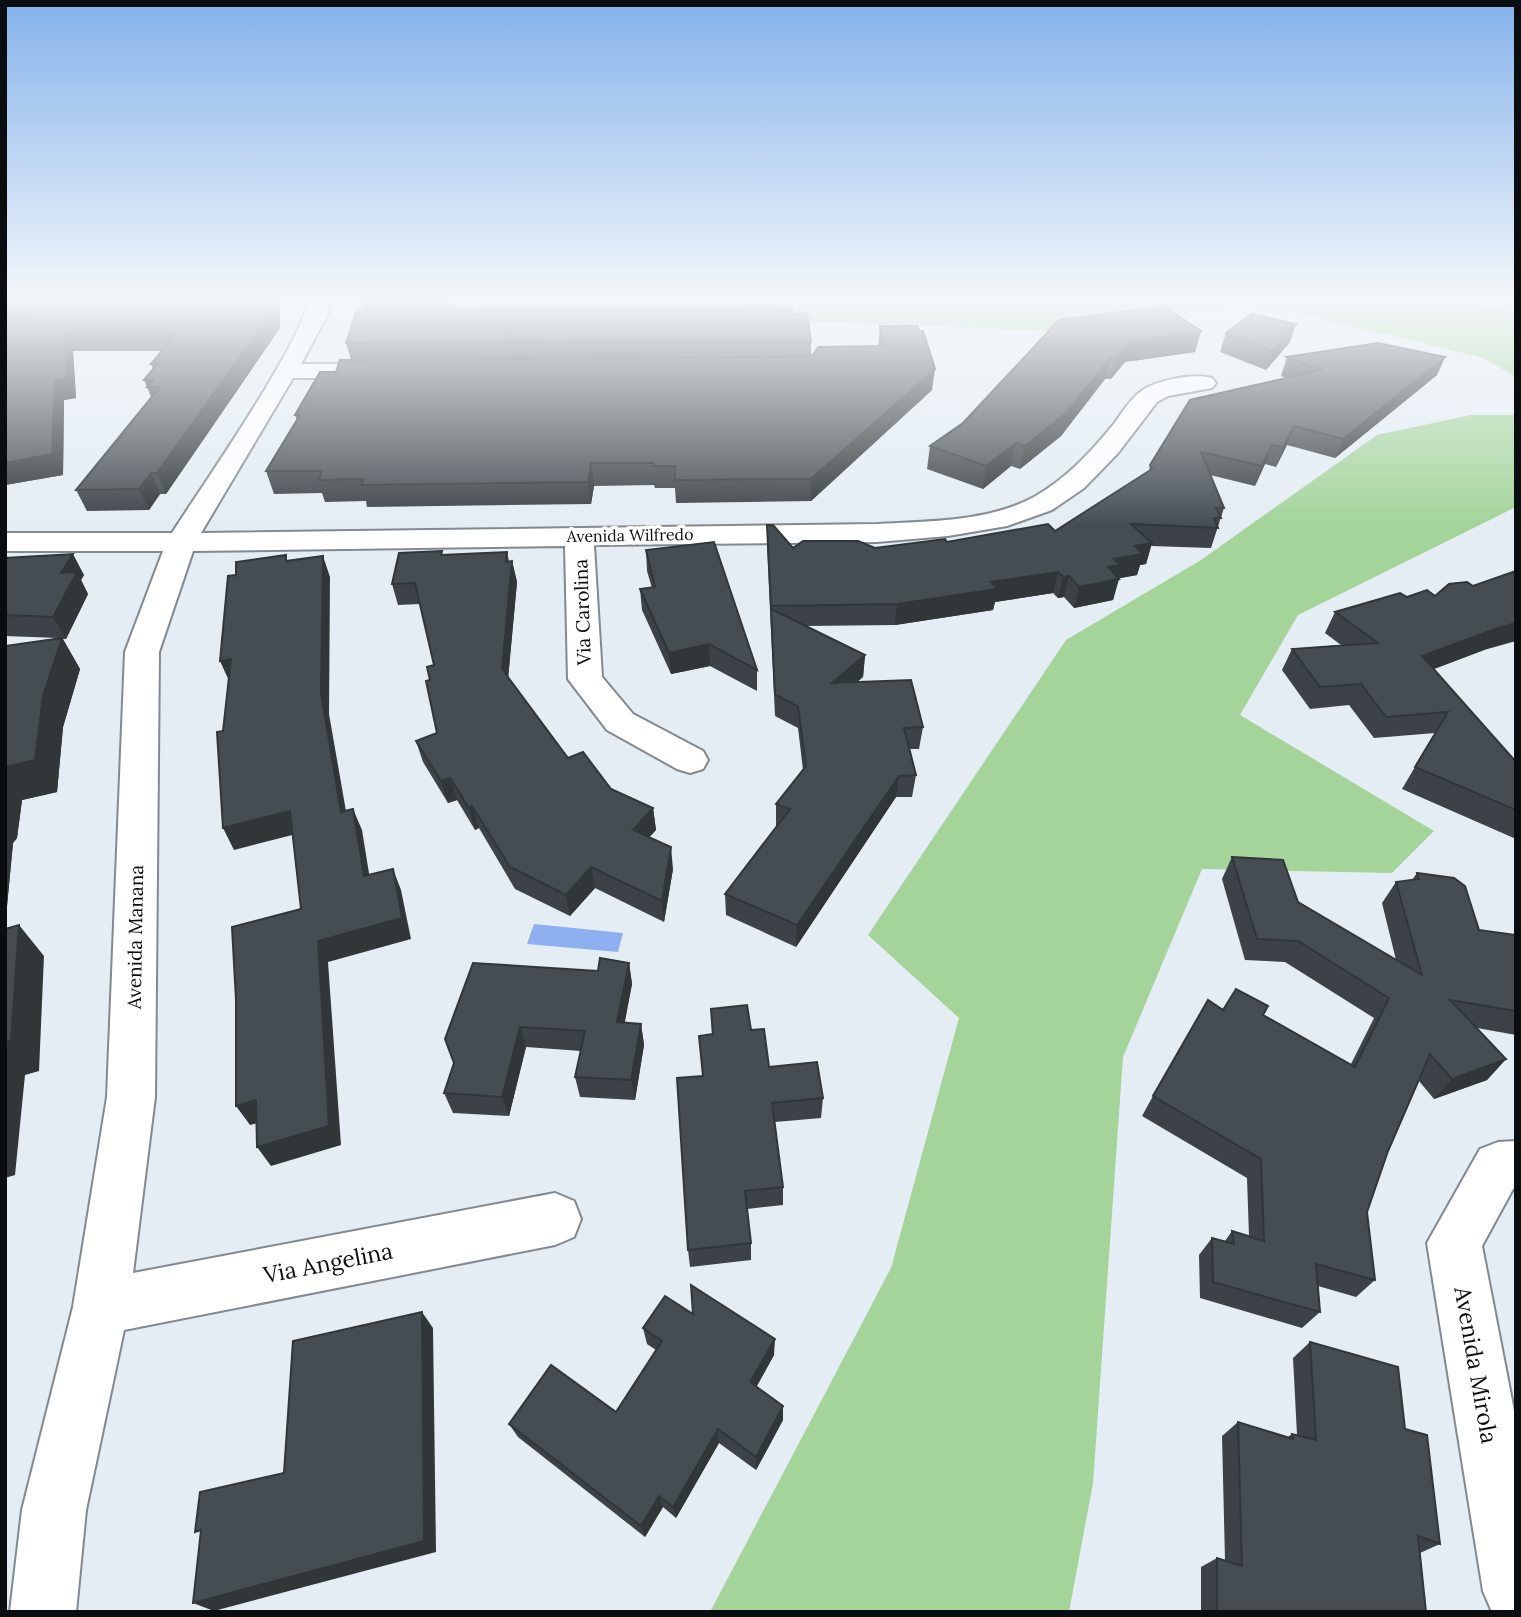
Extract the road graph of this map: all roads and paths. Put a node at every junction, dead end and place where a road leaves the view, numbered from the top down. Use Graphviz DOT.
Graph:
graph roads {
  1 [pos="284,374"];
  2 [pos="1204,383"];
  3 [pos="579,535"];
  4 [pos="5,542"];
  5 [pos="181,542"];
  6 [pos="690,760"];
  7 [pos="1516,1165"];
  8 [pos="555,1219"];
  9 [pos="101,1307"];
  10 [pos="1516,1591"];
  11 [pos="43,1612"];
  1 -- 5 [label="street, Avenida Manana"];
  2 -- 3 [label="street, Avenida Wilfredo"];
  3 -- 5 [label="street, Avenida Wilfredo"];
  3 -- 6 [label="street, Via Carolina"];
  4 -- 5 [label="street, Avenida Wilfredo"];
  5 -- 9 [label="street, Avenida Manana"];
  7 -- 10 [label="street, Avenida Mirola"];
  8 -- 9 [label="street, Via Angelina"];
  9 -- 11 [label="street, Avenida Manana"];
}
